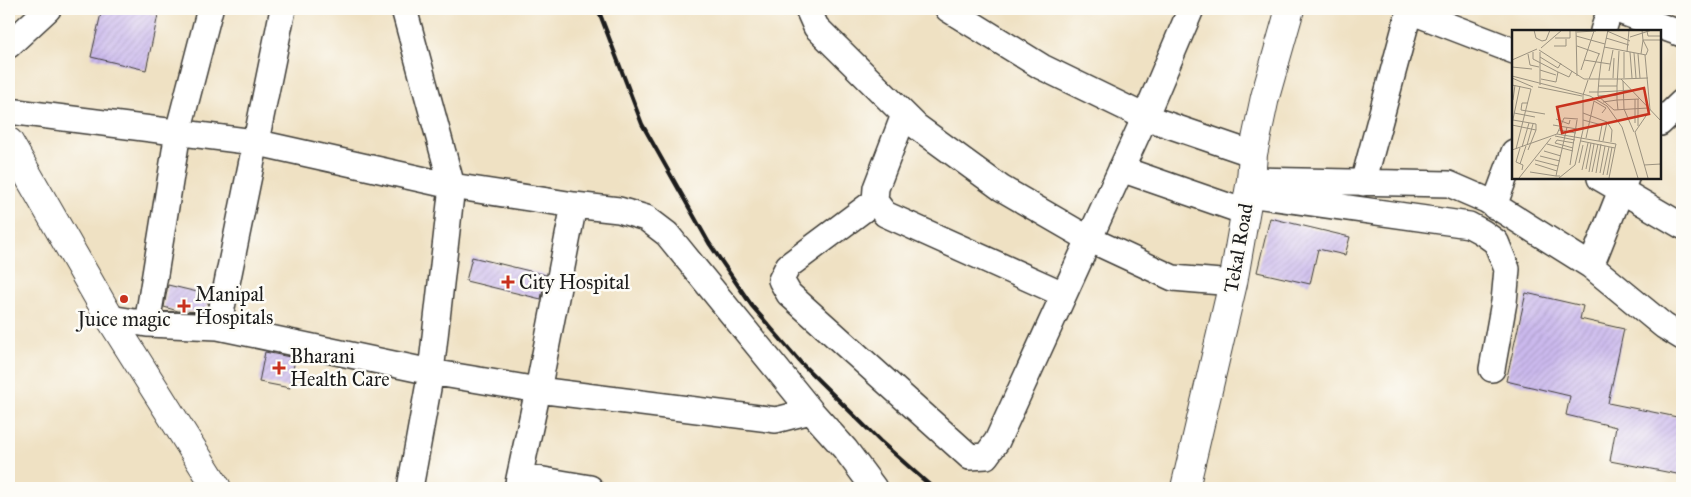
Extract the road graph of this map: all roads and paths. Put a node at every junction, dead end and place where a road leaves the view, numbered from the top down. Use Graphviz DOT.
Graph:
graph roads {
  1 [pos="48,9"];
  2 [pos="210,9"];
  3 [pos="283,9"];
  4 [pos="404,9"];
  5 [pos="948,9"];
  6 [pos="1191,9"];
  7 [pos="1290,9"];
  8 [pos="1610,9"];
  9 [pos="1614,9"];
  10 [pos="812,10"];
  11 [pos="1410,10"];
  12 [pos="1603,30"];
  13 [pos="1682,34"];
  14 [pos="9,45"];
  15 [pos="1512,50"];
  16 [pos="9,111"];
  17 [pos="904,115"];
  18 [pos="1145,117"];
  19 [pos="178,132"];
  20 [pos="9,142"];
  21 [pos="254,142"];
  22 [pos="1512,157"];
  23 [pos="1121,169"];
  24 [pos="1616,181"];
  25 [pos="1363,183"];
  26 [pos="1249,185"];
  27 [pos="452,186"];
  28 [pos="875,201"];
  29 [pos="574,205"];
  30 [pos="1494,206"];
  31 [pos="1682,226"];
  32 [pos="1089,239"];
  33 [pos="1591,266"];
  34 [pos="1233,283"];
  35 [pos="1063,294"];
  36 [pos="110,318"];
  37 [pos="147,324"];
  38 [pos="218,327"];
  39 [pos="1682,336"];
  40 [pos="1492,369"];
  41 [pos="431,372"];
  42 [pos="538,390"];
  43 [pos="811,411"];
  44 [pos="519,482"];
  45 [pos="216,488"];
  46 [pos="410,488"];
  47 [pos="590,488"];
  48 [pos="874,488"];
  49 [pos="1185,488"];
  1 -- 14 [label="street"];
  2 -- 19 [label="street"];
  3 -- 21 [label="street"];
  4 -- 27 [label="street"];
  5 -- 18 [label="street"];
  6 -- 18 [label="street"];
  7 -- 26 [label="main road, Tekal Road"];
  8 -- 12 [label="street"];
  9 -- 13 [label="street"];
  10 -- 17 [label="street"];
  11 -- 15 [label="street"];
  11 -- 25 [label="street"];
  16 -- 19 [label="street"];
  17 -- 28 [label="street"];
  17 -- 32 [label="street"];
  18 -- 23 [label="street"];
  18 -- 26 [label="street"];
  19 -- 21 [label="street"];
  19 -- 37 [label="street"];
  20 -- 36 [label="main road"];
  21 -- 27 [label="street"];
  21 -- 38 [label="street"];
  22 -- 30 [label="street"];
  23 -- 26 [label="street"];
  23 -- 32 [label="street"];
  24 -- 31 [label="street"];
  24 -- 33 [label="street"];
  25 -- 26 [label="street"];
  25 -- 30 [label="street"];
  26 -- 34 [label="main road, Tekal Road"];
  26 -- 40 [label="street"];
  27 -- 29 [label="street"];
  27 -- 41 [label="street"];
  28 -- 35 [label="street"];
  28 -- 35 [label="street"];
  29 -- 42 [label="street"];
  29 -- 43 [label="street"];
  30 -- 33 [label="street"];
  32 -- 34 [label="street"];
  32 -- 35 [label="street"];
  33 -- 39 [label="street"];
  34 -- 49 [label="main road, Tekal Road"];
  36 -- 37 [label="street"];
  36 -- 45 [label="main road"];
  37 -- 38 [label="street"];
  38 -- 41 [label="street"];
  41 -- 42 [label="street"];
  41 -- 46 [label="street"];
  42 -- 43 [label="street"];
  42 -- 44 [label="street"];
  43 -- 48 [label="street"];
  44 -- 47 [label="street"];
}
